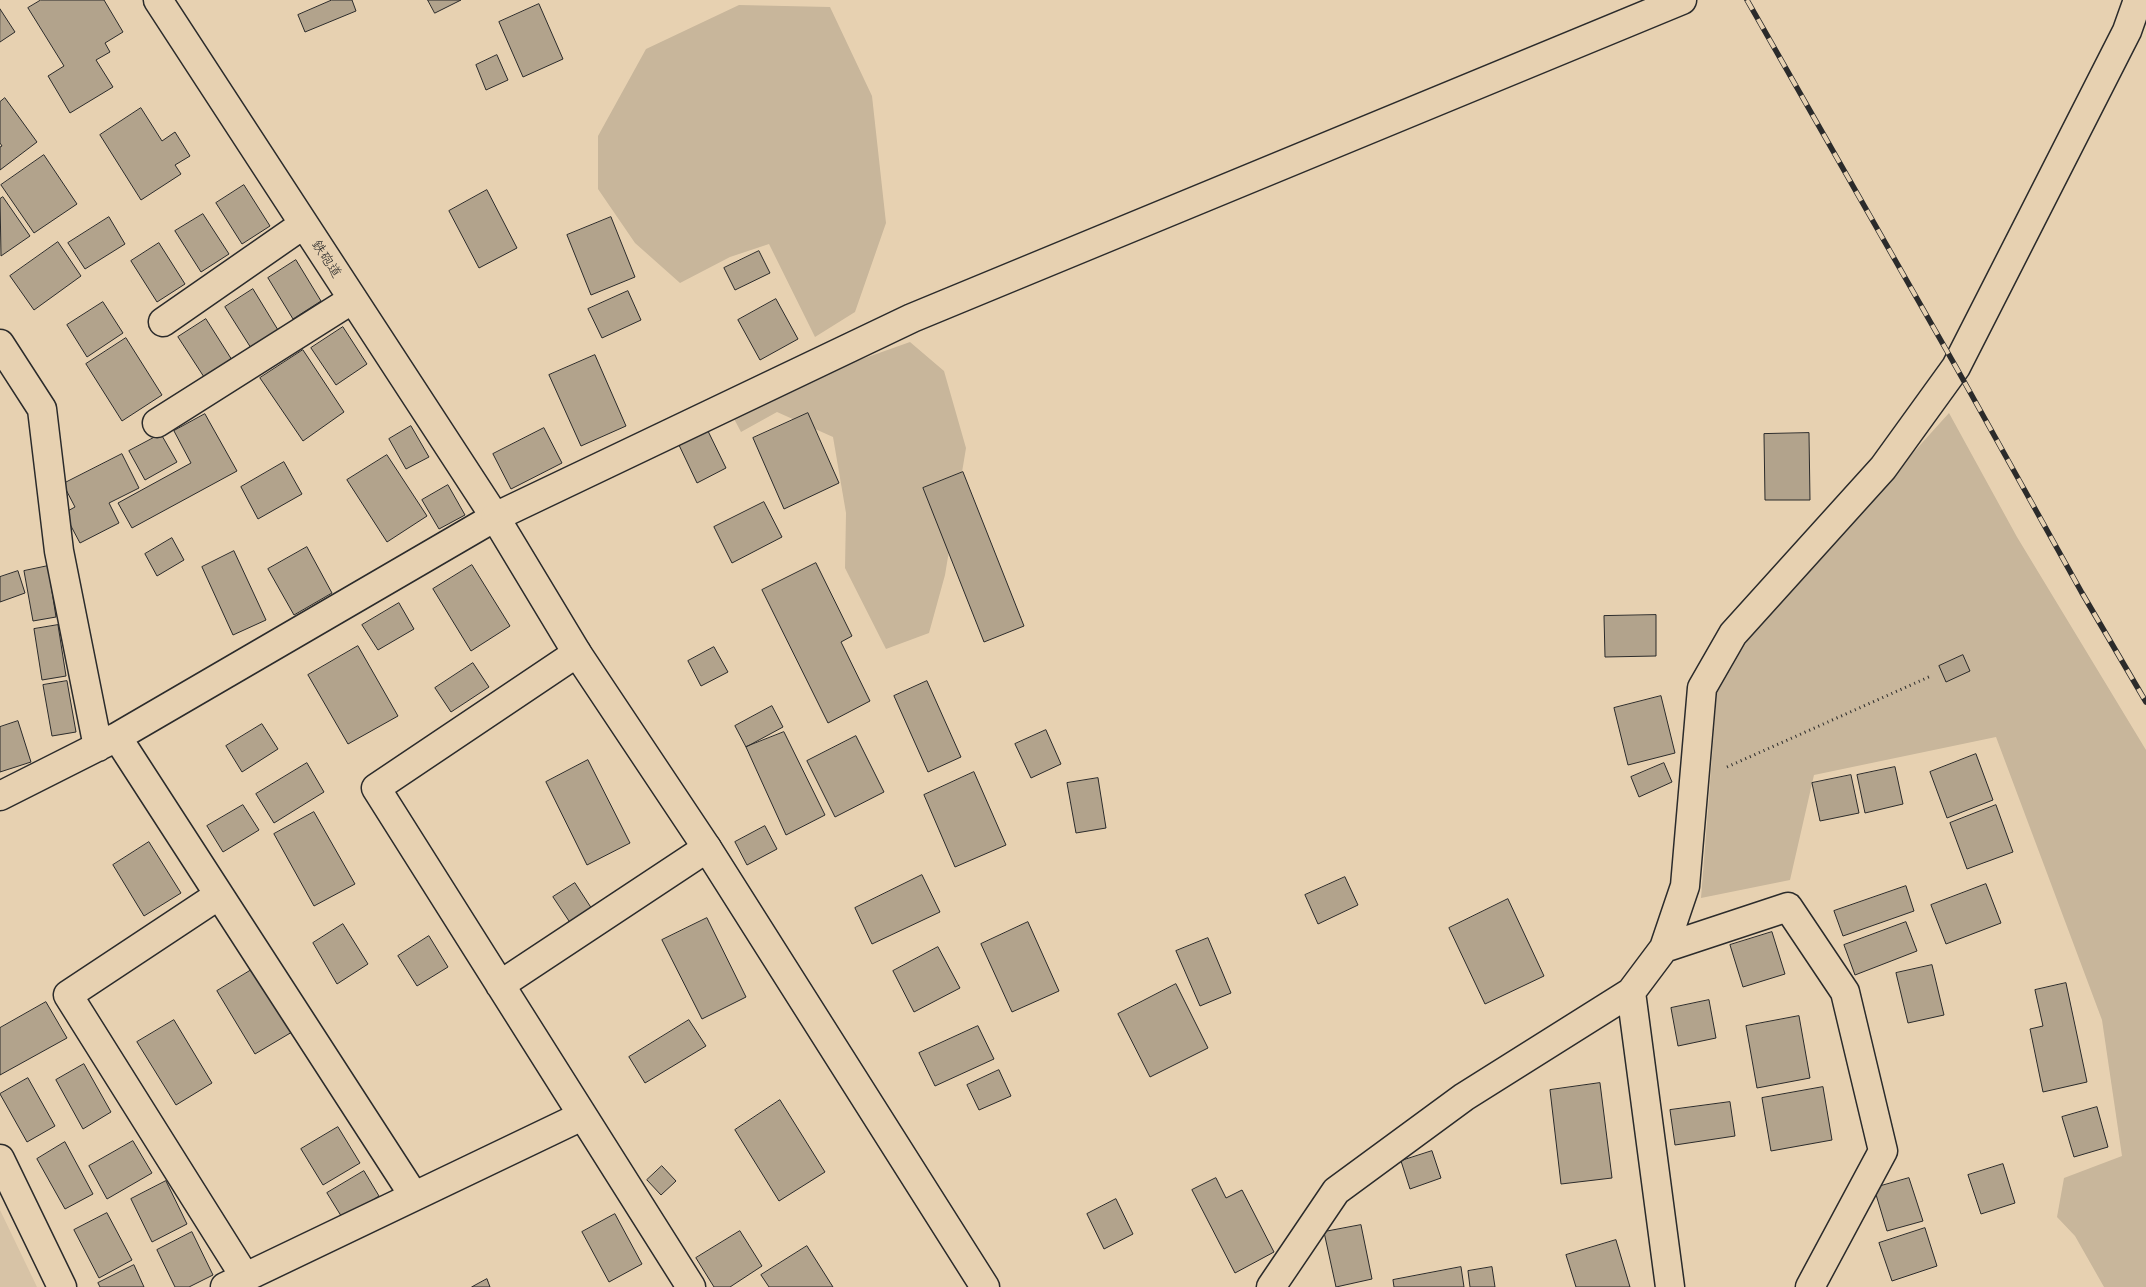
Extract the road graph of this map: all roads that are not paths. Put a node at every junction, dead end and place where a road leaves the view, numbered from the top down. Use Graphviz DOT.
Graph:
graph roads {
  1 [pos="158,0"];
  2 [pos="1682,0"];
  3 [pos="2138,0"];
  4 [pos="304,224"];
  5 [pos="353,299"];
  6 [pos="163,322"];
  7 [pos="0,344"];
  8 [pos="157,423"];
  9 [pos="495,517"];
  10 [pos="577,653"];
  11 [pos="108,742"];
  12 [pos="0,796"];
  13 [pos="707,848"];
  14 [pos="219,895"];
  15 [pos="1664,948"];
  16 [pos="500,985"];
  17 [pos="1631,992"];
  18 [pos="582,1116"];
  19 [pos="0,1159"];
  20 [pos="414,1196"];
  21 [pos="235,1282"];
  22 [pos="682,1284"];
  23 [pos="62,1287"];
  24 [pos="985,1287"];
  25 [pos="1271,1287"];
  26 [pos="1670,1287"];
  27 [pos="1810,1287"];
  1 -- 4 [label="street, 鉄砲道"];
  2 -- 9 [label="street"];
  3 -- 15 [label="street"];
  4 -- 5 [label="street, 鉄砲道"];
  4 -- 6 [label="street"];
  5 -- 8 [label="street"];
  5 -- 9 [label="street, 鉄砲道"];
  7 -- 11 [label="street"];
  9 -- 10 [label="street, 鉄砲道"];
  9 -- 11 [label="street"];
  10 -- 13 [label="street, 鉄砲道"];
  10 -- 16 [label="street"];
  11 -- 12 [label="street"];
  11 -- 14 [label="street"];
  13 -- 16 [label="street"];
  13 -- 24 [label="street, 鉄砲道"];
  14 -- 20 [label="street"];
  14 -- 21 [label="street"];
  15 -- 17 [label="street"];
  15 -- 27 [label="street"];
  16 -- 18 [label="street"];
  17 -- 25 [label="street"];
  17 -- 26 [label="street"];
  18 -- 20 [label="street"];
  18 -- 22 [label="street"];
  19 -- 23 [label="street"];
  20 -- 21 [label="street"];
}
